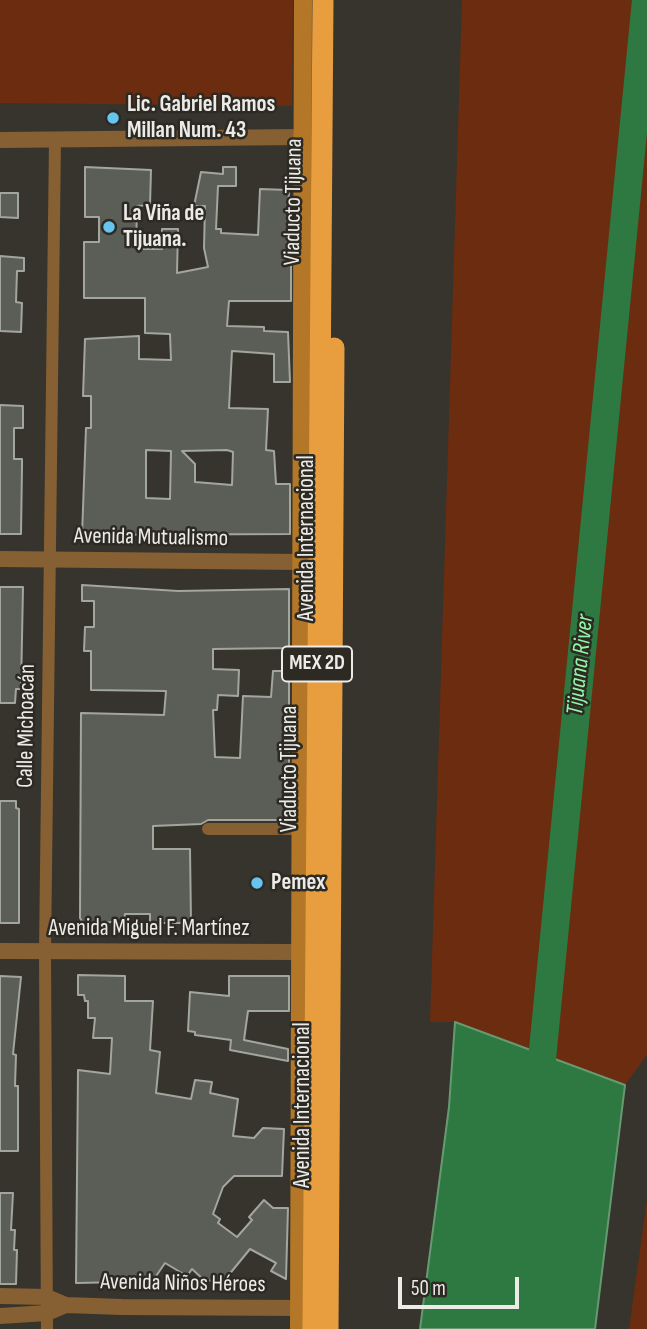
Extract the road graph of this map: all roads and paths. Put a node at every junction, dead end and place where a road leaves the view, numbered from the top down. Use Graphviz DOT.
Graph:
graph roads {
  1 [pos="303,0"];
  2 [pos="323,0"];
  3 [pos="329,0"];
  4 [pos="336,0"];
  5 [pos="302,137"];
  6 [pos="0,140"];
  7 [pos="55,140"];
  8 [pos="0,559"];
  9 [pos="50,559"];
  10 [pos="302,562"];
  11 [pos="208,829"];
  12 [pos="299,829"];
  13 [pos="0,951"];
  14 [pos="45,951"];
  15 [pos="298,952"];
  16 [pos="0,1296"];
  17 [pos="300,1308"];
  18 [pos="47,1313"];
  19 [pos="0,1316"];
  20 [pos="299,1329"];
  21 [pos="313,1329"];
  22 [pos="321,1329"];
  23 [pos="328,1329"];
  1 -- 5 [label="main road, Avenida Internacional"];
  2 -- 21 [label="highway, Viaducto Tijuana / MEX 2D"];
  3 -- 22 [label="highway, Viaducto Tijuana / MEX 2D"];
  4 -- 23 [label="highway, Avenida Internacional"];
  5 -- 7 [label="street"];
  5 -- 10 [label="main road, Avenida Internacional"];
  6 -- 7 [label="street"];
  7 -- 9 [label="street, Calle Michoacán"];
  8 -- 9 [label="street, Avenida Mutualismo"];
  9 -- 10 [label="street, Avenida Mutualismo"];
  9 -- 14 [label="street, Calle Michoacán"];
  10 -- 12 [label="main road, Avenida Internacional"];
  11 -- 12 [label="street"];
  12 -- 15 [label="main road, Avenida Internacional"];
  13 -- 14 [label="street, Avenida Miguel F. Martínez"];
  14 -- 15 [label="street, Avenida Miguel F. Martínez"];
  14 -- 18 [label="street, Calle Michoacán"];
  15 -- 17 [label="main road, Avenida Internacional"];
  16 -- 18 [label="street, Avenida Niños Héroes"];
  17 -- 18 [label="street, Avenida Niños Héroes"];
  17 -- 20 [label="main road, Avenida Internacional"];
  18 -- 19 [label="street, Avenida Niños Héroes"];
}
